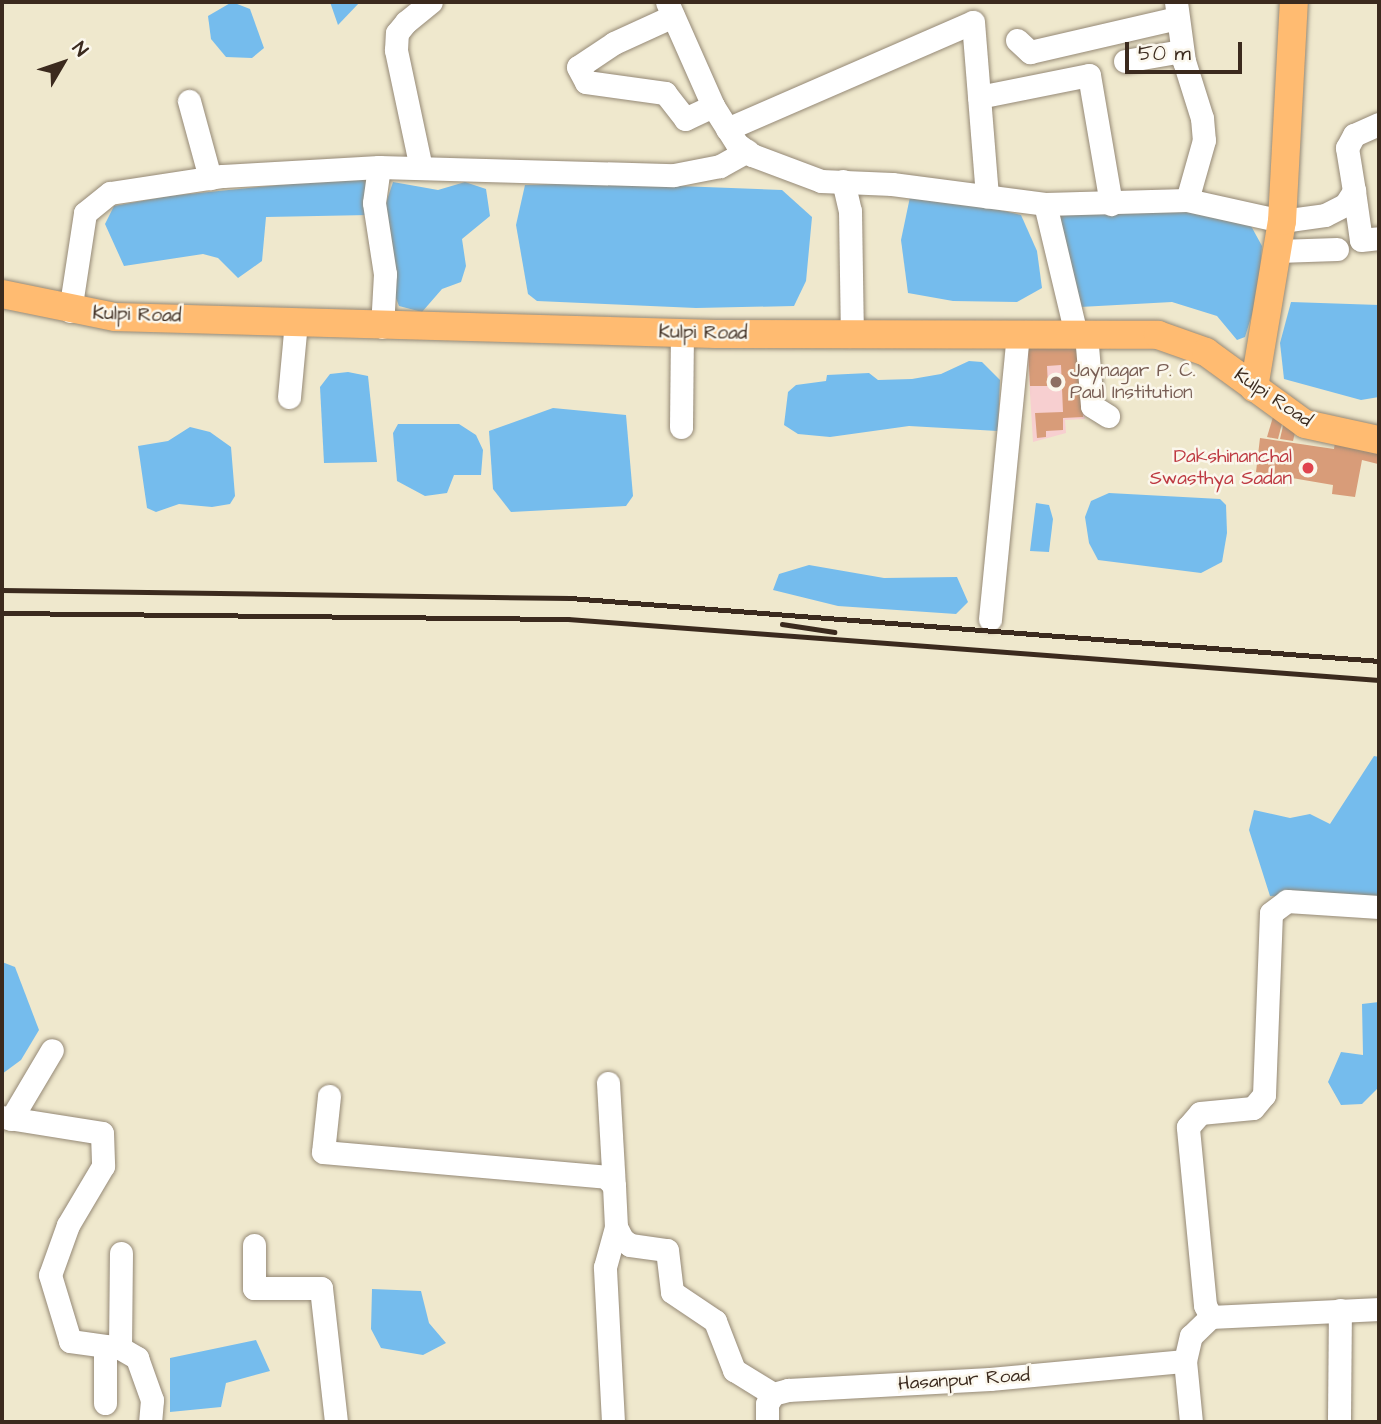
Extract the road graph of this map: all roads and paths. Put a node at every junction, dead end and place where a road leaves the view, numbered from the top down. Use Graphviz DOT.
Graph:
graph roads {
  1 [pos="431,2"];
  2 [pos="1294,2"];
  3 [pos="670,9"];
  4 [pos="1177,10"];
  5 [pos="1017,40"];
  6 [pos="1182,51"];
  7 [pos="1125,61"];
  8 [pos="979,97"];
  9 [pos="189,102"];
  10 [pos="713,106"];
  11 [pos="1379,124"];
  12 [pos="727,129"];
  13 [pos="747,151"];
  14 [pos="379,167"];
  15 [pos="421,168"];
  16 [pos="210,178"];
  17 [pos="843,181"];
  18 [pos="1354,191"];
  19 [pos="987,196"];
  20 [pos="1186,200"];
  21 [pos="1045,204"];
  22 [pos="1111,204"];
  23 [pos="1282,221"];
  24 [pos="1379,238"];
  25 [pos="1337,249"];
  26 [pos="1278,251"];
  27 [pos="2,294"];
  28 [pos="70,311"];
  29 [pos="296,321"];
  30 [pos="382,327"];
  31 [pos="682,333"];
  32 [pos="1018,333"];
  33 [pos="1081,334"];
  34 [pos="852,336"];
  35 [pos="1254,388"];
  36 [pos="289,397"];
  37 [pos="1108,416"];
  38 [pos="681,427"];
  39 [pos="1379,440"];
  40 [pos="990,619"];
  41 [pos="1379,907"];
  42 [pos="52,1050"];
  43 [pos="608,1083"];
  44 [pos="328,1096"];
  45 [pos="7,1118"];
  46 [pos="614,1186"];
  47 [pos="616,1227"];
  48 [pos="254,1245"];
  49 [pos="121,1253"];
  50 [pos="1379,1309"];
  51 [pos="1340,1310"];
  52 [pos="1211,1317"];
  53 [pos="112,1347"];
  54 [pos="1185,1361"];
  55 [pos="773,1394"];
  56 [pos="105,1403"];
  57 [pos="1339,1419"];
  58 [pos="150,1422"];
  59 [pos="336,1422"];
  60 [pos="613,1422"];
  61 [pos="767,1422"];
  62 [pos="1191,1422"];
  1 -- 15 [label="street"];
  2 -- 23 [label="main road"];
  3 -- 10 [label="street"];
  3 -- 10 [label="street"];
  4 -- 5 [label="street"];
  4 -- 6 [label="street"];
  6 -- 7 [label="street"];
  6 -- 20 [label="street"];
  8 -- 12 [label="street"];
  8 -- 19 [label="street"];
  8 -- 22 [label="street"];
  9 -- 16 [label="street"];
  10 -- 12 [label="street"];
  11 -- 18 [label="street"];
  12 -- 13 [label="street"];
  13 -- 15 [label="street"];
  13 -- 17 [label="street"];
  14 -- 15 [label="street"];
  14 -- 16 [label="street"];
  14 -- 30 [label="street"];
  16 -- 28 [label="street"];
  17 -- 19 [label="street"];
  17 -- 34 [label="street"];
  18 -- 23 [label="street"];
  18 -- 24 [label="street"];
  19 -- 21 [label="street"];
  20 -- 22 [label="street"];
  20 -- 23 [label="street"];
  21 -- 22 [label="street"];
  21 -- 33 [label="street"];
  23 -- 26 [label="main road"];
  25 -- 26 [label="street"];
  26 -- 35 [label="main road"];
  27 -- 28 [label="main road, Kulpi Road"];
  28 -- 29 [label="main road, Kulpi Road"];
  29 -- 30 [label="main road, Kulpi Road"];
  29 -- 36 [label="street"];
  30 -- 31 [label="main road, Kulpi Road"];
  31 -- 34 [label="main road, Kulpi Road"];
  31 -- 38 [label="street"];
  32 -- 33 [label="main road, Kulpi Road"];
  32 -- 34 [label="main road, Kulpi Road"];
  32 -- 40 [label="street"];
  33 -- 35 [label="main road, Kulpi Road"];
  33 -- 37 [label="street"];
  35 -- 39 [label="main road, Kulpi Road"];
  41 -- 52 [label="street"];
  42 -- 45 [label="street"];
  43 -- 46 [label="street"];
  44 -- 46 [label="street"];
  45 -- 53 [label="street"];
  46 -- 47 [label="street"];
  47 -- 55 [label="street"];
  47 -- 60 [label="street"];
  48 -- 59 [label="street"];
  49 -- 53 [label="street"];
  50 -- 51 [label="street"];
  51 -- 52 [label="street"];
  51 -- 57 [label="street"];
  52 -- 54 [label="street"];
  53 -- 56 [label="street"];
  53 -- 58 [label="street"];
  54 -- 55 [label="street, Hasanpur Road"];
  54 -- 62 [label="street"];
  55 -- 61 [label="street"];
}
